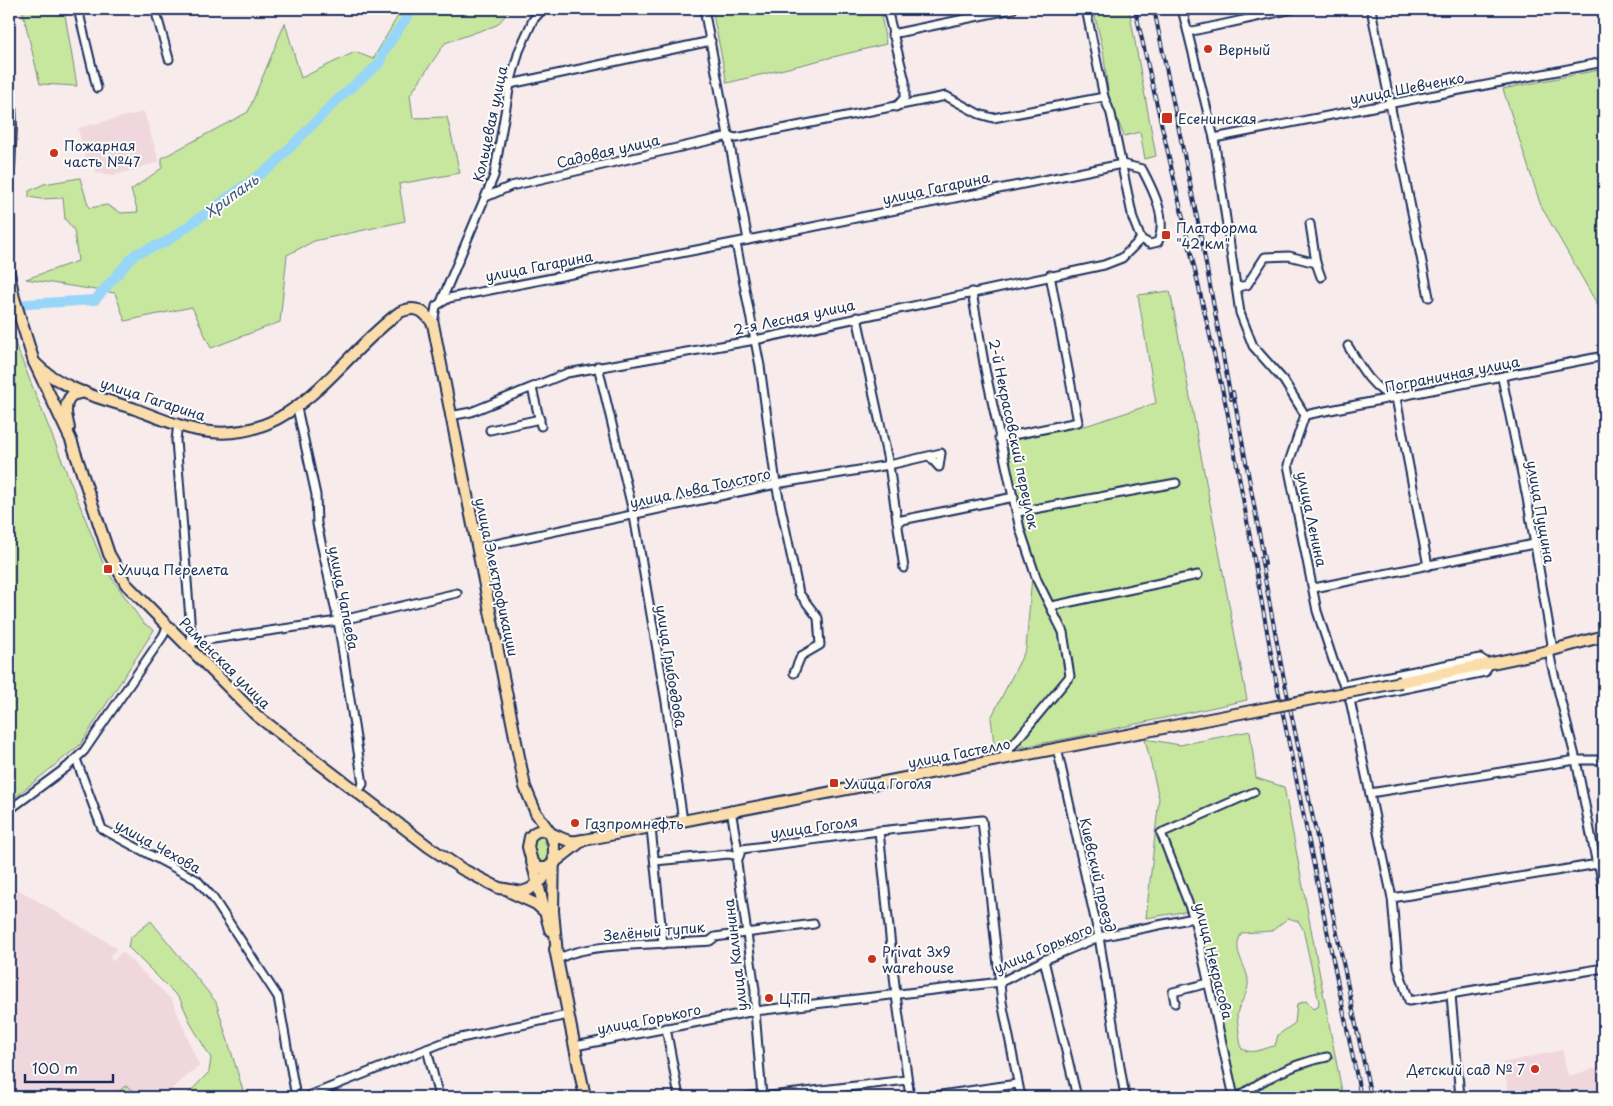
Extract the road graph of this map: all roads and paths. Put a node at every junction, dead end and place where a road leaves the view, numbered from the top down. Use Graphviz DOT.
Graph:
graph roads {
  1 [pos="78,9"];
  2 [pos="155,9"];
  3 [pos="543,9"];
  4 [pos="704,9"];
  5 [pos="887,9"];
  6 [pos="1013,9"];
  7 [pos="1086,9"];
  8 [pos="1182,9"];
  9 [pos="1293,9"];
  10 [pos="1370,9"];
  11 [pos="1188,32"];
  12 [pos="892,34"];
  13 [pos="711,41"];
  14 [pos="168,59"];
  15 [pos="1604,62"];
  16 [pos="9,84"];
  17 [pos="510,84"];
  18 [pos="97,88"];
  19 [pos="1104,97"];
  20 [pos="1390,104"];
  21 [pos="896,107"];
  22 [pos="733,137"];
  23 [pos="1214,138"];
  24 [pos="1122,164"];
  25 [pos="9,166"];
  26 [pos="486,197"];
  27 [pos="1310,224"];
  28 [pos="1139,236"];
  29 [pos="748,240"];
  30 [pos="736,243"];
  31 [pos="1316,263"];
  32 [pos="9,273"];
  33 [pos="1050,275"];
  34 [pos="1321,277"];
  35 [pos="1238,288"];
  36 [pos="972,292"];
  37 [pos="1429,296"];
  38 [pos="441,302"];
  39 [pos="857,317"];
  40 [pos="433,324"];
  41 [pos="754,340"];
  42 [pos="1348,346"];
  43 [pos="1604,356"];
  44 [pos="34,362"];
  45 [pos="598,366"];
  46 [pos="1502,378"];
  47 [pos="57,382"];
  48 [pos="532,388"];
  49 [pos="46,391"];
  50 [pos="86,392"];
  51 [pos="1396,398"];
  52 [pos="297,408"];
  53 [pos="1305,415"];
  54 [pos="450,416"];
  55 [pos="178,424"];
  56 [pos="490,430"];
  57 [pos="999,438"];
  58 [pos="71,440"];
  59 [pos="930,457"];
  60 [pos="889,465"];
  61 [pos="776,484"];
  62 [pos="1176,484"];
  63 [pos="1014,497"];
  64 [pos="1018,512"];
  65 [pos="634,516"];
  66 [pos="897,521"];
  67 [pos="1534,544"];
  68 [pos="477,548"];
  69 [pos="1428,566"];
  70 [pos="904,568"];
  71 [pos="1198,575"];
  72 [pos="1314,588"];
  73 [pos="457,593"];
  74 [pos="1052,606"];
  75 [pos="338,621"];
  76 [pos="168,626"];
  77 [pos="1604,636"];
  78 [pos="192,645"];
  79 [pos="1549,651"];
  80 [pos="1489,664"];
  81 [pos="794,673"];
  82 [pos="1344,685"];
  83 [pos="1350,700"];
  84 [pos="1056,748"];
  85 [pos="1002,758"];
  86 [pos="76,759"];
  87 [pos="1576,760"];
  88 [pos="1604,760"];
  89 [pos="358,792"];
  90 [pos="1254,792"];
  91 [pos="1370,793"];
  92 [pos="9,810"];
  93 [pos="731,810"];
  94 [pos="683,821"];
  95 [pos="651,828"];
  96 [pos="549,831"];
  97 [pos="879,831"];
  98 [pos="584,840"];
  99 [pos="739,856"];
  100 [pos="531,859"];
  101 [pos="655,861"];
  102 [pos="555,862"];
  103 [pos="1602,863"];
  104 [pos="536,884"];
  105 [pos="500,888"];
  106 [pos="1604,895"];
  107 [pos="1392,898"];
  108 [pos="544,911"];
  109 [pos="1194,918"];
  110 [pos="814,924"];
  111 [pos="747,933"];
  112 [pos="1099,937"];
  113 [pos="663,944"];
  114 [pos="557,957"];
  115 [pos="1044,960"];
  116 [pos="1604,968"];
  117 [pos="1001,982"];
  118 [pos="1209,983"];
  119 [pos="1451,995"];
  120 [pos="896,996"];
  121 [pos="1175,1003"];
  122 [pos="755,1011"];
  123 [pos="568,1014"];
  124 [pos="666,1028"];
  125 [pos="575,1046"];
  126 [pos="426,1049"];
  127 [pos="1327,1057"];
  128 [pos="907,1080"];
  129 [pos="1017,1084"];
  130 [pos="296,1097"];
  131 [pos="306,1097"];
  132 [pos="439,1097"];
  133 [pos="586,1097"];
  134 [pos="680,1097"];
  135 [pos="746,1097"];
  136 [pos="762,1097"];
  137 [pos="910,1097"];
  138 [pos="926,1097"];
  139 [pos="1021,1097"];
  140 [pos="1077,1097"];
  141 [pos="1125,1097"];
  142 [pos="1234,1097"];
  143 [pos="1238,1097"];
  144 [pos="1460,1097"];
  1 -- 18 [label="street"];
  2 -- 14 [label="street"];
  3 -- 17 [label="street, Кольцевая улица"];
  4 -- 13 [label="street"];
  5 -- 12 [label="street"];
  6 -- 12 [label="street"];
  7 -- 19 [label="street"];
  8 -- 11 [label="street"];
  9 -- 11 [label="street"];
  10 -- 20 [label="street"];
  11 -- 23 [label="street"];
  12 -- 21 [label="street"];
  13 -- 17 [label="street"];
  13 -- 22 [label="street"];
  15 -- 20 [label="street, улица Шевченко"];
  16 -- 25 [label="main road"];
  17 -- 26 [label="street, Кольцевая улица"];
  19 -- 21 [label="street"];
  19 -- 24 [label="street"];
  20 -- 23 [label="street, улица Шевченко"];
  20 -- 37 [label="street"];
  21 -- 22 [label="street, Садовая улица"];
  22 -- 26 [label="street, Садовая улица"];
  22 -- 29 [label="street"];
  23 -- 35 [label="street"];
  24 -- 28 [label="street"];
  24 -- 28 [label="street"];
  24 -- 29 [label="street, улица Гагарина"];
  26 -- 38 [label="street, Кольцевая улица"];
  27 -- 31 [label="street"];
  28 -- 33 [label="street, 2-я Лесная улица"];
  29 -- 30 [label="street, улица Гагарина"];
  30 -- 38 [label="street, улица Гагарина"];
  30 -- 41 [label="street"];
  31 -- 34 [label="street"];
  31 -- 35 [label="street"];
  32 -- 44 [label="main road, Раменская улица"];
  33 -- 36 [label="street, 2-я Лесная улица"];
  33 -- 57 [label="street"];
  35 -- 53 [label="street"];
  36 -- 39 [label="street, 2-я Лесная улица"];
  36 -- 57 [label="street, 2-й Некрасовский переулок"];
  38 -- 40 [label="street"];
  39 -- 41 [label="street, 2-я Лесная улица"];
  39 -- 60 [label="street"];
  40 -- 52 [label="main road, улица Гагарина"];
  40 -- 54 [label="main road, улица Электрофикации"];
  41 -- 45 [label="street, 2-я Лесная улица"];
  41 -- 61 [label="street"];
  42 -- 51 [label="street"];
  43 -- 46 [label="street, Пограничная улица"];
  44 -- 47 [label="main road, улица Гагарина"];
  44 -- 49 [label="main road, Раменская улица"];
  45 -- 48 [label="street, 2-я Лесная улица"];
  45 -- 65 [label="street, улица Грибоедова"];
  46 -- 51 [label="street, Пограничная улица"];
  46 -- 67 [label="street, улица Пущина"];
  47 -- 49 [label="main road"];
  47 -- 50 [label="main road, улица Гагарина"];
  48 -- 54 [label="street, 2-я Лесная улица"];
  48 -- 56 [label="street"];
  49 -- 58 [label="main road, Раменская улица"];
  50 -- 55 [label="main road, улица Гагарина"];
  50 -- 58 [label="main road"];
  51 -- 53 [label="street, Пограничная улица"];
  51 -- 69 [label="street"];
  52 -- 55 [label="main road, улица Гагарина"];
  52 -- 75 [label="street, улица Чапаева"];
  53 -- 72 [label="street, улица Ленина"];
  54 -- 68 [label="main road, улица Электрофикации"];
  55 -- 78 [label="street"];
  57 -- 63 [label="street, 2-й Некрасовский переулок"];
  58 -- 76 [label="main road, Раменская улица"];
  59 -- 60 [label="street, улица Льва Толстого"];
  60 -- 61 [label="street, улица Льва Толстого"];
  60 -- 66 [label="street"];
  61 -- 65 [label="street, улица Льва Толстого"];
  61 -- 81 [label="street"];
  62 -- 64 [label="street"];
  63 -- 64 [label="street, 2-й Некрасовский переулок"];
  63 -- 66 [label="street"];
  64 -- 74 [label="street, 2-й Некрасовский переулок"];
  65 -- 68 [label="street, улица Льва Толстого"];
  65 -- 94 [label="street, улица Грибоедова"];
  66 -- 70 [label="street"];
  67 -- 69 [label="street"];
  67 -- 79 [label="street, улица Пущина"];
  68 -- 96 [label="main road, улица Электрофикации"];
  69 -- 72 [label="street"];
  71 -- 74 [label="street"];
  72 -- 82 [label="street, улица Ленина"];
  73 -- 75 [label="street"];
  74 -- 85 [label="street"];
  75 -- 78 [label="street"];
  75 -- 89 [label="street, улица Чапаева"];
  76 -- 78 [label="main road, Раменская улица"];
  76 -- 86 [label="street"];
  77 -- 79 [label="main road, улица Гастелло"];
  78 -- 89 [label="main road, Раменская улица"];
  79 -- 80 [label="main road, улица Гастелло"];
  79 -- 87 [label="street, улица Пущина"];
  80 -- 82 [label="street"];
  80 -- 83 [label="street"];
  80 -- 84 [label="main road, улица Гастелло, bridge"];
  82 -- 83 [label="street, улица Ленина"];
  83 -- 91 [label="street, улица Ленина"];
  84 -- 85 [label="main road, улица Гастелло"];
  84 -- 112 [label="street, Киевский проезд"];
  85 -- 93 [label="main road, улица Гастелло"];
  86 -- 92 [label="street"];
  86 -- 130 [label="street, улица Чехова"];
  87 -- 88 [label="street"];
  87 -- 91 [label="street"];
  87 -- 103 [label="street, улица Пущина"];
  89 -- 105 [label="main road, Раменская улица"];
  90 -- 109 [label="street, улица Некрасова"];
  91 -- 107 [label="street, улица Ленина"];
  93 -- 94 [label="main road, улица Гастелло"];
  93 -- 99 [label="street, улица Калинина"];
  94 -- 95 [label="main road, улица Гастелло"];
  95 -- 98 [label="main road, улица Гастелло"];
  95 -- 101 [label="street"];
  96 -- 98 [label="main road, улица Гастелло"];
  96 -- 100 [label="main road"];
  96 -- 102 [label="main road"];
  97 -- 99 [label="street, улица Гоголя"];
  97 -- 117 [label="street, улица Гоголя"];
  97 -- 120 [label="street"];
  98 -- 102 [label="main road, улица Гастелло"];
  99 -- 101 [label="street, улица Гоголя"];
  99 -- 111 [label="street, улица Калинина"];
  100 -- 102 [label="main road"];
  100 -- 104 [label="main road"];
  101 -- 113 [label="street"];
  102 -- 104 [label="main road, улица Гастелло"];
  102 -- 114 [label="main road"];
  103 -- 106 [label="street, улица Пущина"];
  103 -- 107 [label="street"];
  104 -- 105 [label="main road, Раменская улица"];
  104 -- 108 [label="main road"];
  105 -- 108 [label="main road"];
  107 -- 119 [label="street, улица Ленина"];
  108 -- 114 [label="main road"];
  109 -- 112 [label="street, улица Горького"];
  109 -- 118 [label="street, улица Некрасова"];
  110 -- 111 [label="street, Зелёный тупик"];
  111 -- 113 [label="street, Зелёный тупик"];
  111 -- 122 [label="street, улица Калинина"];
  112 -- 115 [label="street, улица Горького"];
  112 -- 141 [label="street, Киевский проезд"];
  113 -- 114 [label="street, Зелёный тупик"];
  114 -- 123 [label="main road"];
  115 -- 117 [label="street, улица Горького"];
  115 -- 140 [label="street"];
  116 -- 119 [label="street"];
  117 -- 120 [label="street, улица Горького"];
  117 -- 129 [label="street"];
  118 -- 121 [label="street"];
  118 -- 142 [label="street, улица Некрасова"];
  119 -- 144 [label="street"];
  120 -- 122 [label="street, улица Горького"];
  120 -- 128 [label="street"];
  122 -- 124 [label="street, улица Горького"];
  122 -- 136 [label="street, улица Калинина"];
  123 -- 125 [label="main road"];
  123 -- 126 [label="street"];
  124 -- 125 [label="street, улица Горького"];
  124 -- 134 [label="street"];
  125 -- 133 [label="main road"];
  126 -- 131 [label="street"];
  126 -- 132 [label="street"];
  127 -- 143 [label="street"];
  128 -- 136 [label="street"];
  128 -- 137 [label="street"];
  129 -- 138 [label="street"];
  129 -- 139 [label="street"];
  135 -- 136 [label="street"];
}
